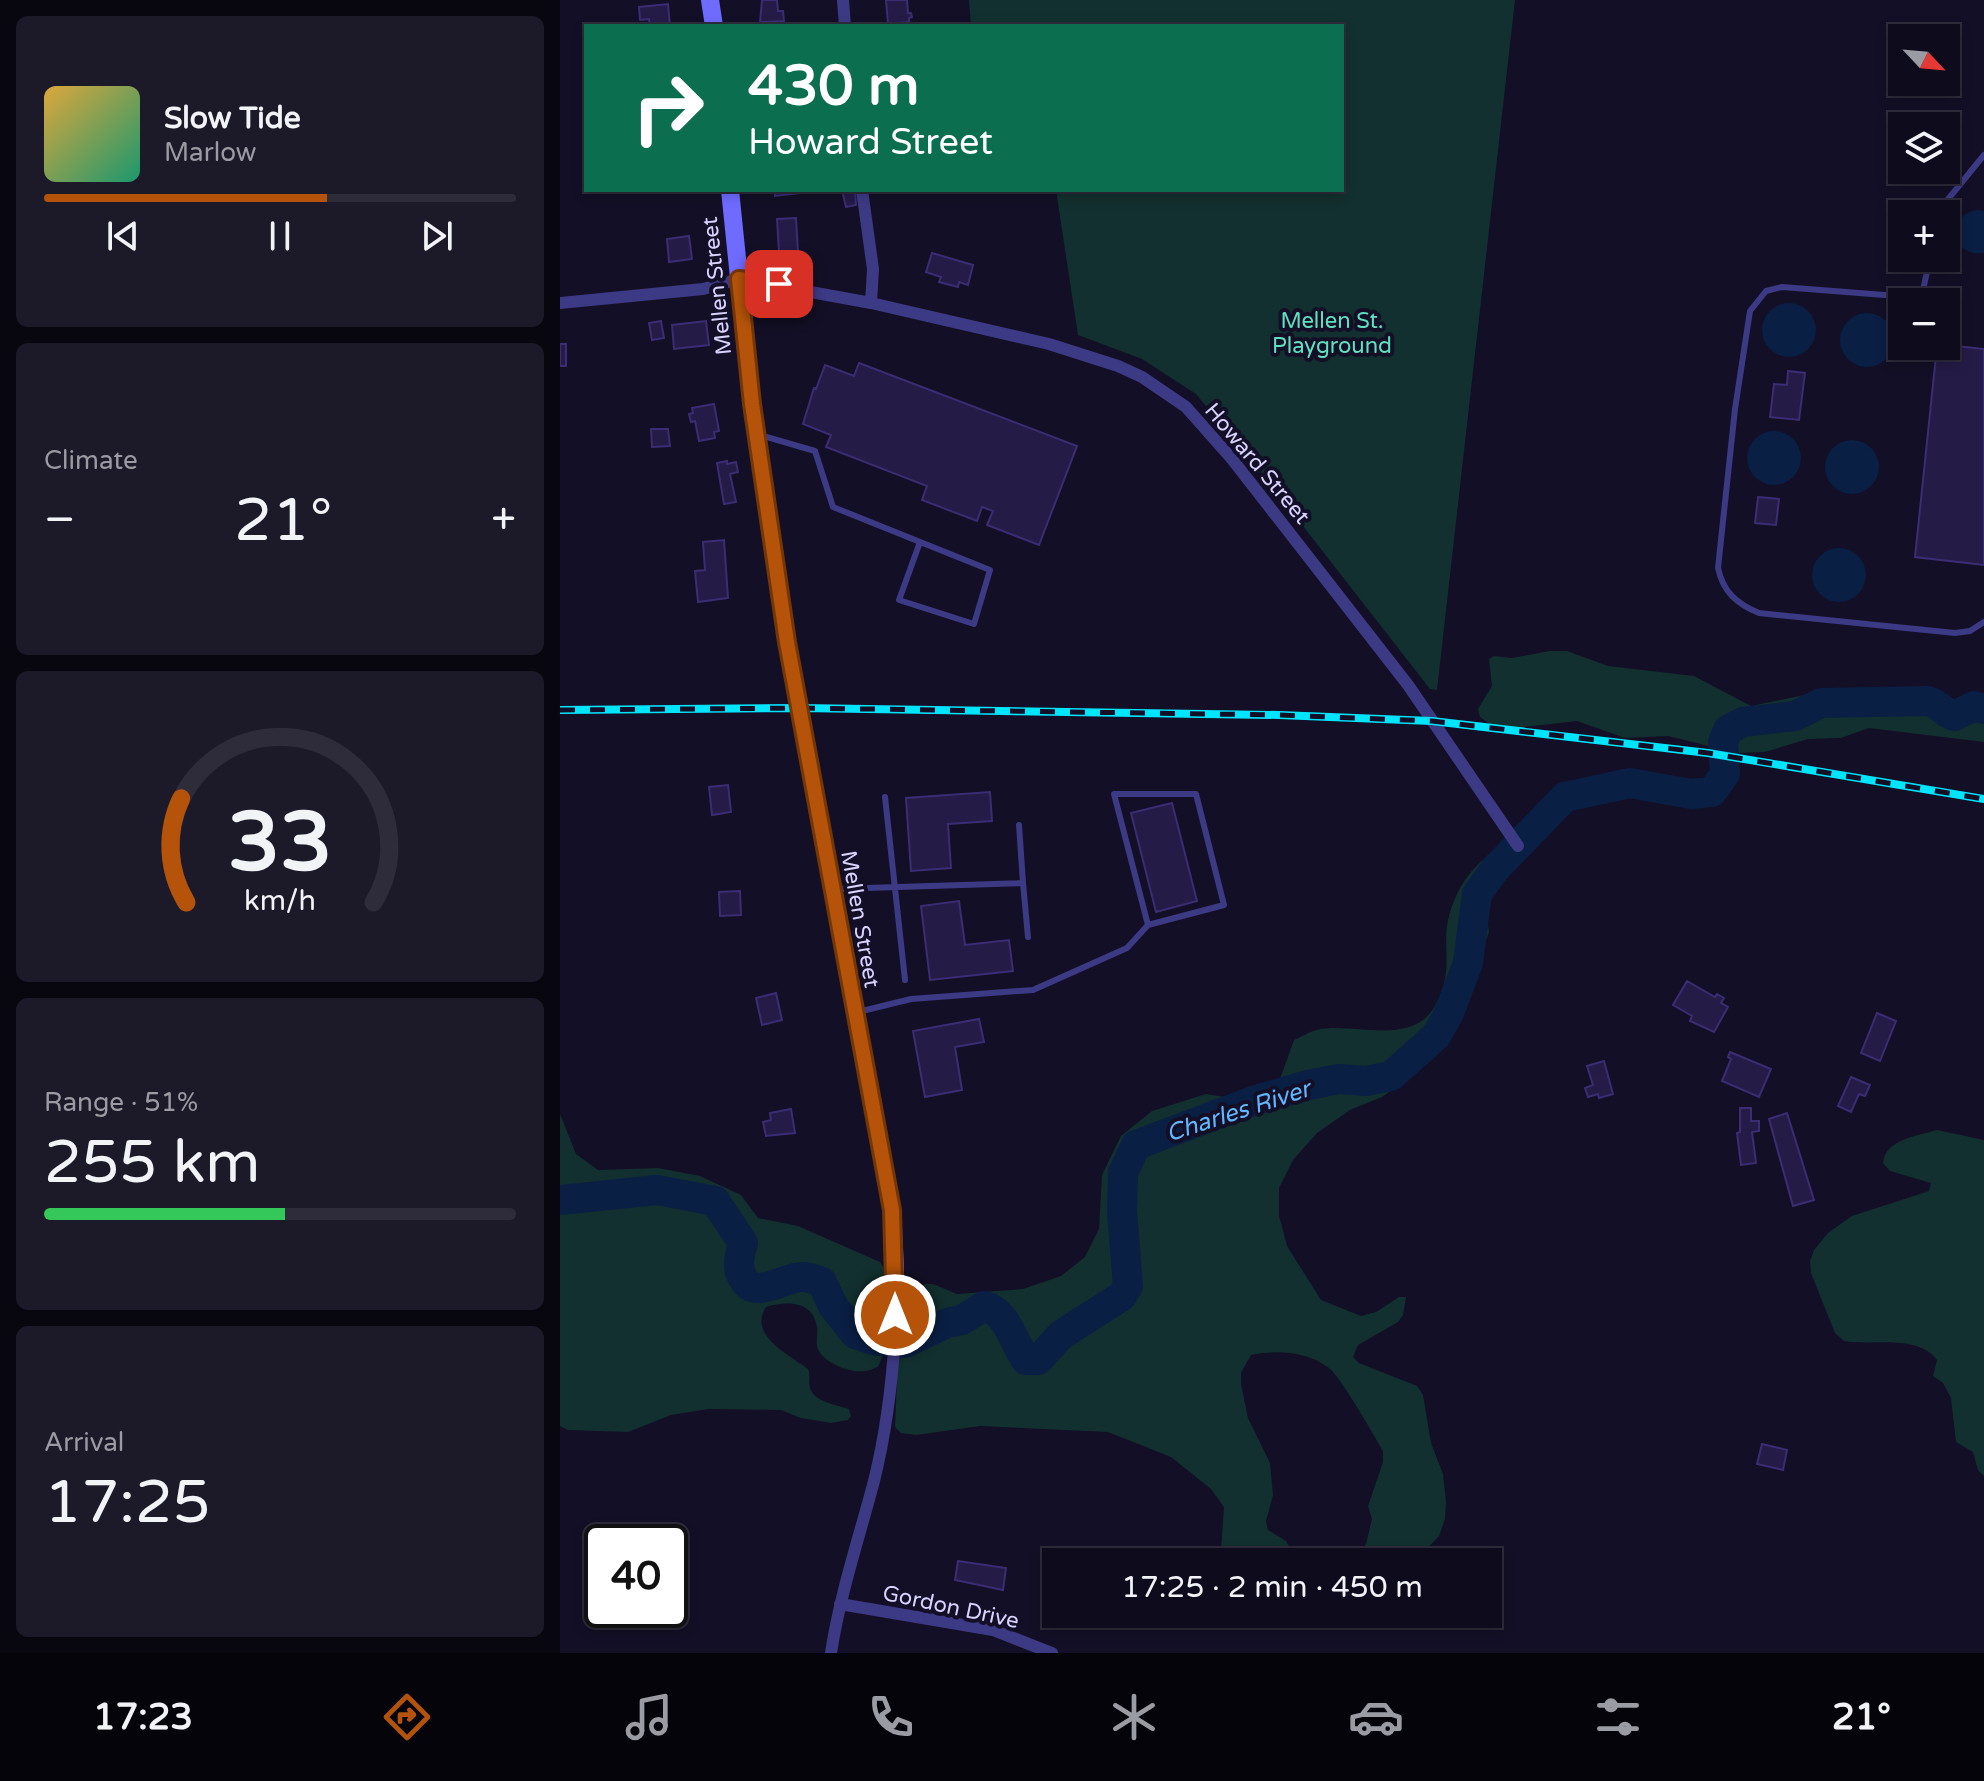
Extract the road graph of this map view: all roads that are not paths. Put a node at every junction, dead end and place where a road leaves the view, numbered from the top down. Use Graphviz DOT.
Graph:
graph roads {
  1 [pos="710,0"];
  2 [pos="843,0"];
  3 [pos="714,24"];
  4 [pos="845,24"];
  5 [pos="1984,155"];
  6 [pos="730,192"];
  7 [pos="862,192"];
  8 [pos="1947,200"];
  9 [pos="1927,272"];
  10 [pos="739,279"];
  11 [pos="560,303"];
  12 [pos="871,303"];
  13 [pos="757,434"];
  14 [pos="920,542"];
  15 [pos="1984,622"];
  16 [pos="885,797"];
  17 [pos="1019,825"];
  18 [pos="1518,846"];
  19 [pos="1023,883"];
  20 [pos="894,887"];
  21 [pos="832,890"];
  22 [pos="1148,925"];
  23 [pos="1028,937"];
  24 [pos="905,980"];
  25 [pos="854,1012"];
  26 [pos="895,1342"];
  27 [pos="840,1604"];
  28 [pos="831,1653"];
  29 [pos="1052,1653"];
  1 -- 3 [label="street"];
  2 -- 4 [label="street"];
  5 -- 8 [label="lane"];
  6 -- 10 [label="street, Mellen Street"];
  7 -- 12 [label="street"];
  9 -- 15 [label="lane"];
  10 -- 11 [label="street"];
  10 -- 12 [label="street, Howard Street"];
  10 -- 13 [label="street, Mellen Street"];
  12 -- 18 [label="street, Howard Street"];
  13 -- 14 [label="lane"];
  13 -- 21 [label="street, Mellen Street"];
  14 -- 14 [label="lane"];
  16 -- 20 [label="lane"];
  17 -- 19 [label="lane"];
  19 -- 20 [label="lane"];
  19 -- 23 [label="lane"];
  20 -- 21 [label="lane"];
  20 -- 24 [label="lane"];
  21 -- 25 [label="street, Mellen Street"];
  22 -- 22 [label="lane"];
  22 -- 25 [label="lane"];
  25 -- 26 [label="street, Mellen Street"];
  26 -- 27 [label="street, Mellen Street"];
  27 -- 28 [label="street, Mellen Street"];
  27 -- 29 [label="street, Gordon Drive"];
}
